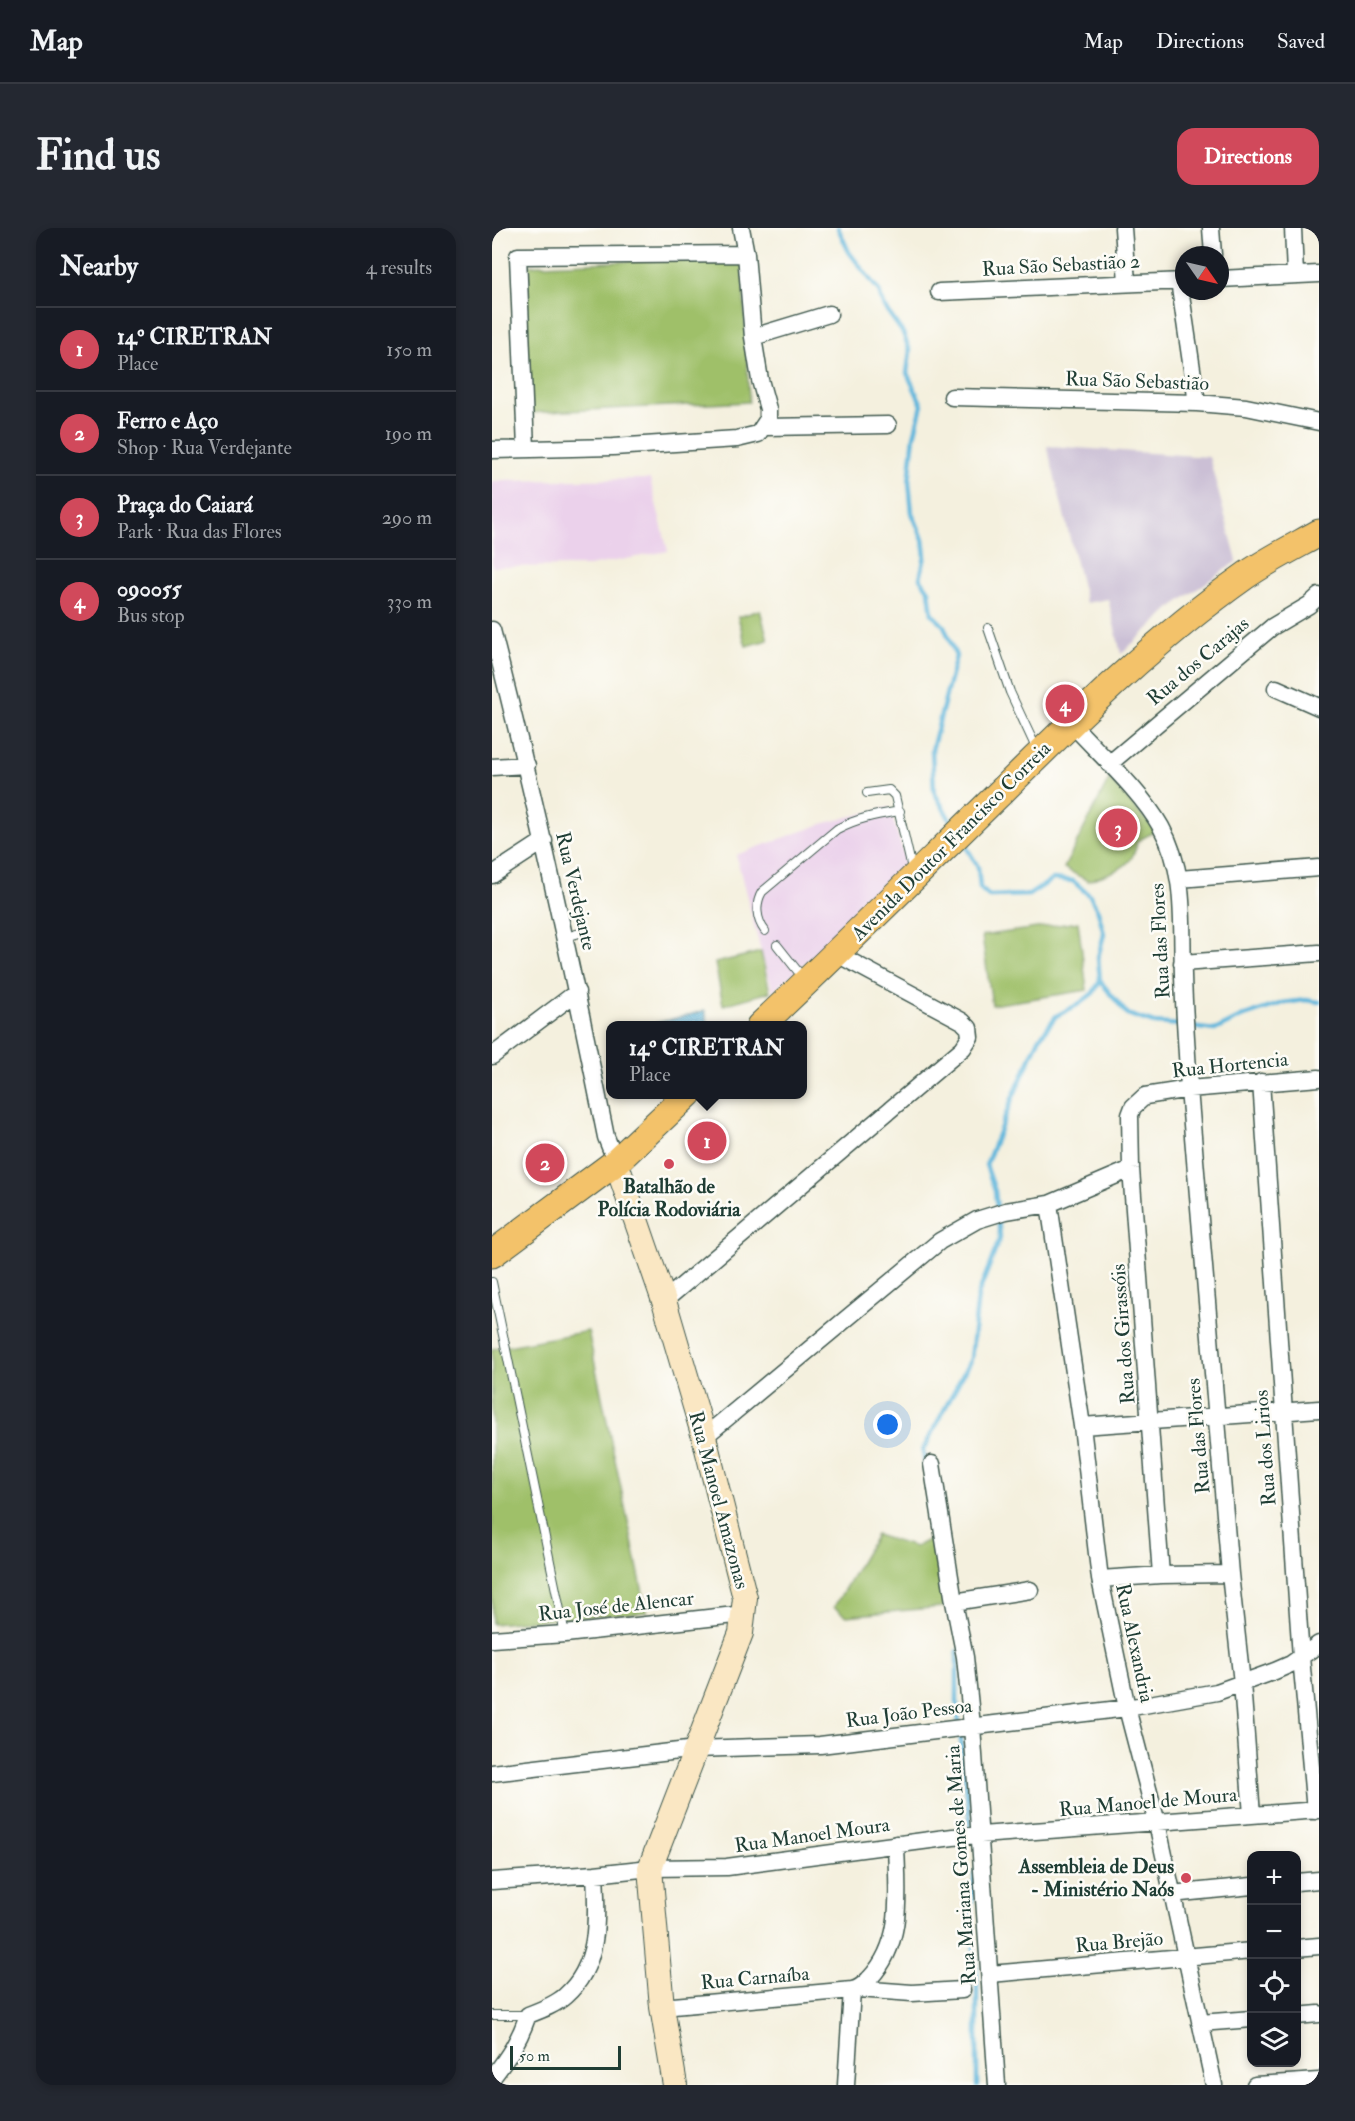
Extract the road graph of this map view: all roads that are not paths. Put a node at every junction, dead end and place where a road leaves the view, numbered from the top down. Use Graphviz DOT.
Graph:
graph roads {
  1 [pos="741,228"];
  2 [pos="1123,228"];
  3 [pos="1211,228"];
  4 [pos="1293,228"];
  5 [pos="1212,246"];
  6 [pos="746,254"];
  7 [pos="1319,274"];
  8 [pos="1295,275"];
  9 [pos="1229,279"];
  10 [pos="1175,281"];
  11 [pos="1127,282"];
  12 [pos="939,292"];
  13 [pos="1183,300"];
  14 [pos="830,314"];
  15 [pos="753,337"];
  16 [pos="952,398"];
  17 [pos="1197,403"];
  18 [pos="1319,422"];
  19 [pos="888,425"];
  20 [pos="765,427"];
  21 [pos="526,449"];
  22 [pos="492,450"];
  23 [pos="1319,533"];
  24 [pos="1319,596"];
  25 [pos="988,628"];
  26 [pos="492,630"];
  27 [pos="1276,688"];
  28 [pos="1319,707"];
  29 [pos="1071,723"];
  30 [pos="1039,754"];
  31 [pos="1109,764"];
  32 [pos="527,765"];
  33 [pos="492,767"];
  34 [pos="867,793"];
  35 [pos="900,811"];
  36 [pos="544,841"];
  37 [pos="1319,868"];
  38 [pos="492,875"];
  39 [pos="914,876"];
  40 [pos="1179,879"];
  41 [pos="763,928"];
  42 [pos="583,932"];
  43 [pos="566,937"];
  44 [pos="777,945"];
  45 [pos="1319,953"];
  46 [pos="837,954"];
  47 [pos="1182,963"];
  48 [pos="806,981"];
  49 [pos="577,992"];
  50 [pos="765,1021"];
  51 [pos="492,1056"];
  52 [pos="1319,1077"];
  53 [pos="1261,1082"];
  54 [pos="1189,1089"];
  55 [pos="1146,1096"];
  56 [pos="684,1099"];
  57 [pos="616,1162"];
  58 [pos="1131,1169"];
  59 [pos="1049,1204"];
  60 [pos="492,1254"];
  61 [pos="492,1282"];
  62 [pos="664,1300"];
  63 [pos="1319,1409"];
  64 [pos="1284,1413"];
  65 [pos="1217,1417"];
  66 [pos="1151,1422"];
  67 [pos="1082,1426"];
  68 [pos="704,1437"];
  69 [pos="932,1464"];
  70 [pos="1230,1574"];
  71 [pos="1161,1575"];
  72 [pos="1100,1579"];
  73 [pos="1030,1590"];
  74 [pos="954,1602"];
  75 [pos="744,1614"];
  76 [pos="565,1634"];
  77 [pos="492,1639"];
  78 [pos="1319,1644"];
  79 [pos="1301,1657"];
  80 [pos="1242,1683"];
  81 [pos="1127,1708"];
  82 [pos="970,1726"];
  83 [pos="696,1749"];
  84 [pos="492,1773"];
  85 [pos="1317,1811"];
  86 [pos="1252,1815"];
  87 [pos="1157,1823"];
  88 [pos="976,1835"];
  89 [pos="896,1844"];
  90 [pos="650,1869"];
  91 [pos="595,1874"];
  92 [pos="1319,1880"];
  93 [pos="492,1881"];
  94 [pos="1301,1882"];
  95 [pos="1247,1886"];
  96 [pos="1171,1894"];
  97 [pos="1319,1946"];
  98 [pos="1301,1948"];
  99 [pos="1247,1952"];
  100 [pos="1186,1957"];
  101 [pos="990,1974"];
  102 [pos="855,1990"];
  103 [pos="963,1990"];
  104 [pos="662,2007"];
  105 [pos="1319,2014"];
  106 [pos="492,2015"];
  107 [pos="528,2015"];
  108 [pos="1301,2016"];
  109 [pos="1247,2019"];
  110 [pos="1200,2023"];
  111 [pos="492,2078"];
  112 [pos="1319,2081"];
  113 [pos="675,2085"];
  114 [pos="846,2085"];
  115 [pos="998,2085"];
  116 [pos="1214,2085"];
  117 [pos="1255,2085"];
  1 -- 6 [label="street"];
  2 -- 11 [label="street"];
  3 -- 5 [label="street"];
  4 -- 8 [label="street"];
  6 -- 15 [label="street"];
  6 -- 21 [label="street"];
  7 -- 8 [label="street"];
  8 -- 9 [label="street"];
  10 -- 11 [label="street, Rua São Sebastião 2"];
  11 -- 12 [label="street, Rua São Sebastião 2"];
  13 -- 17 [label="street"];
  14 -- 15 [label="street"];
  15 -- 20 [label="street"];
  16 -- 17 [label="street, Rua São Sebastião"];
  17 -- 18 [label="street, Rua São Sebastião"];
  19 -- 20 [label="street"];
  20 -- 21 [label="street"];
  21 -- 22 [label="street"];
  23 -- 29 [label="main road, Avenida Doutor Francisco Correia"];
  24 -- 31 [label="street, Rua dos Carajas"];
  25 -- 30 [label="lane"];
  26 -- 32 [label="street, Rua Verdejante"];
  27 -- 28 [label="street"];
  29 -- 30 [label="main road, Avenida Doutor Francisco Correia"];
  29 -- 31 [label="street, Rua das Flores"];
  30 -- 39 [label="main road, Avenida Doutor Francisco Correia"];
  31 -- 40 [label="street, Rua das Flores"];
  32 -- 33 [label="street"];
  32 -- 36 [label="street, Rua Verdejante"];
  34 -- 35 [label="lane"];
  35 -- 39 [label="lane"];
  35 -- 41 [label="lane"];
  36 -- 38 [label="street"];
  36 -- 43 [label="street, Rua Verdejante"];
  37 -- 40 [label="street"];
  39 -- 46 [label="main road, Avenida Doutor Francisco Correia"];
  40 -- 47 [label="street, Rua das Flores"];
  42 -- 43 [label="lane"];
  43 -- 49 [label="street, Rua Verdejante"];
  44 -- 48 [label="lane"];
  45 -- 47 [label="street"];
  46 -- 48 [label="main road, Avenida Doutor Francisco Correia"];
  46 -- 62 [label="street"];
  47 -- 54 [label="street, Rua das Flores"];
  48 -- 50 [label="main road, Avenida Doutor Francisco Correia"];
  49 -- 51 [label="street"];
  49 -- 57 [label="street, Rua Verdejante"];
  52 -- 53 [label="street, Rua Hortencia"];
  53 -- 54 [label="street, Rua Hortencia"];
  53 -- 64 [label="street, Rua dos Lirios"];
  54 -- 55 [label="street, Rua Hortencia"];
  54 -- 65 [label="street, Rua das Flores"];
  55 -- 58 [label="street, Rua dos Girassóis"];
  56 -- 57 [label="main road"];
  57 -- 60 [label="main road"];
  57 -- 62 [label="main road, Rua Manoel Amazonas"];
  58 -- 59 [label="street"];
  58 -- 66 [label="street, Rua dos Girassóis"];
  59 -- 67 [label="street, Rua Alexandria"];
  59 -- 68 [label="street"];
  61 -- 76 [label="lane"];
  62 -- 68 [label="main road, Rua Manoel Amazonas"];
  63 -- 64 [label="street"];
  64 -- 65 [label="street"];
  64 -- 79 [label="street, Rua dos Lirios"];
  65 -- 66 [label="street"];
  65 -- 70 [label="street, Rua das Flores"];
  66 -- 67 [label="street"];
  66 -- 71 [label="street, Rua dos Girassóis"];
  67 -- 72 [label="street, Rua Alexandria"];
  68 -- 75 [label="main road, Rua Manoel Amazonas"];
  69 -- 74 [label="street, Rua Mariana Gomes de Maria"];
  70 -- 71 [label="street"];
  70 -- 80 [label="street, Rua das Flores"];
  71 -- 72 [label="street"];
  72 -- 81 [label="street, Rua Alexandria"];
  73 -- 74 [label="street"];
  74 -- 82 [label="street, Rua Mariana Gomes de Maria"];
  75 -- 76 [label="street, Rua José de Alencar"];
  75 -- 83 [label="main road, Rua Manoel Amazonas"];
  76 -- 77 [label="street, Rua José de Alencar"];
  78 -- 79 [label="street, Rua João Pessoa"];
  79 -- 80 [label="street, Rua João Pessoa"];
  79 -- 85 [label="street, Rua dos Lirios"];
  80 -- 81 [label="street, Rua João Pessoa"];
  80 -- 86 [label="street, Rua das Flores"];
  81 -- 82 [label="street, Rua João Pessoa"];
  81 -- 87 [label="street, Rua Alexandria"];
  82 -- 83 [label="street, Rua João Pessoa"];
  82 -- 88 [label="street, Rua Mariana Gomes de Maria"];
  83 -- 84 [label="street, Rua João Pessoa"];
  83 -- 90 [label="main road, Rua Manoel Amazonas"];
  85 -- 86 [label="street, Rua Manoel de Moura"];
  86 -- 87 [label="street, Rua Manoel de Moura"];
  87 -- 88 [label="street, Rua Manoel de Moura"];
  87 -- 96 [label="street, Rua Alexandria"];
  88 -- 89 [label="street, Rua Manoel Moura"];
  88 -- 101 [label="street, Rua Mariana Gomes de Maria"];
  89 -- 90 [label="street, Rua Manoel Moura"];
  89 -- 102 [label="street"];
  90 -- 91 [label="street, Rua Manoel Moura"];
  90 -- 104 [label="main road"];
  91 -- 93 [label="street, Rua Manoel Moura"];
  91 -- 107 [label="street"];
  92 -- 94 [label="street"];
  95 -- 96 [label="street"];
  96 -- 100 [label="street, Rua Alexandria"];
  97 -- 98 [label="street"];
  99 -- 100 [label="street, Rua Brejão"];
  100 -- 101 [label="street, Rua Brejão"];
  100 -- 110 [label="street, Rua Alexandria"];
  101 -- 115 [label="street, Rua Mariana Gomes de Maria"];
  102 -- 103 [label="street, Rua Carnaíba"];
  102 -- 104 [label="street, Rua Carnaíba"];
  102 -- 114 [label="street"];
  104 -- 113 [label="main road"];
  105 -- 108 [label="street"];
  106 -- 107 [label="lane"];
  107 -- 111 [label="street"];
  109 -- 110 [label="street"];
  110 -- 116 [label="street, Rua Alexandria"];
  112 -- 117 [label="street"];
}
